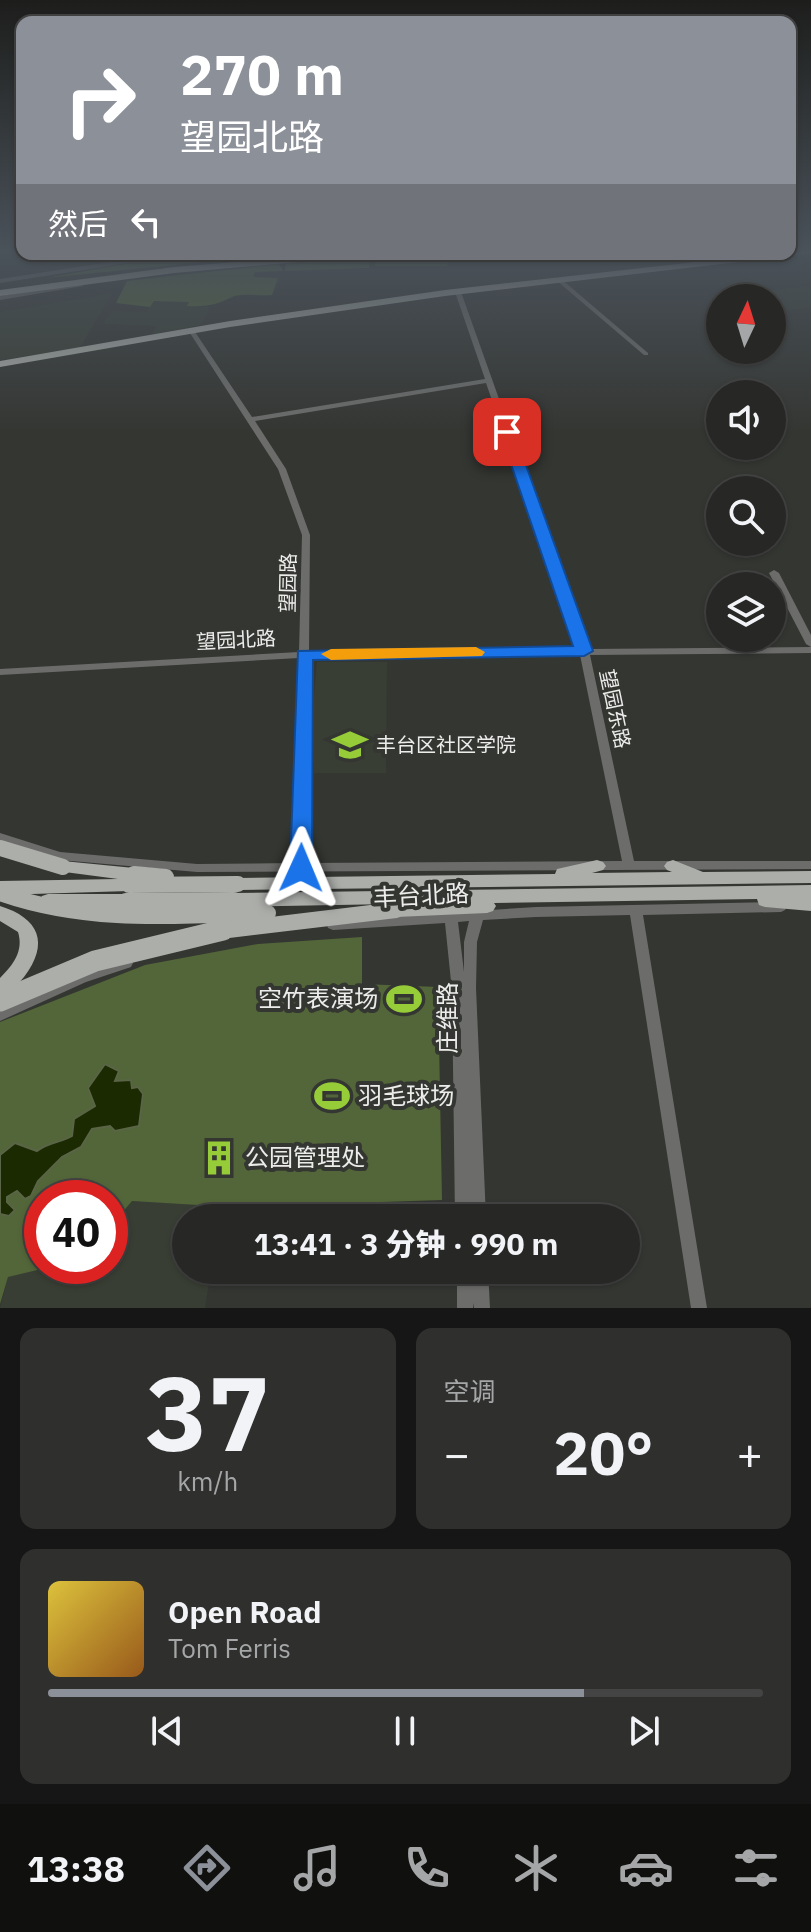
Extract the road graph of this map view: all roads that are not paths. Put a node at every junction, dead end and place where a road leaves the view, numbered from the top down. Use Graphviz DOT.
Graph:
graph roads {
  1 [pos="324,311"];
  2 [pos="464,311"];
  3 [pos="596,311"];
  4 [pos="191,330"];
  5 [pos="646,354"];
  6 [pos="0,364"];
  7 [pos="488,381"];
  8 [pos="250,420"];
  9 [pos="786,596"];
  10 [pos="811,644"];
  11 [pos="811,650"];
  12 [pos="584,651"];
  13 [pos="304,655"];
  14 [pos="0,672"];
  15 [pos="0,837"];
  16 [pos="5,846"];
  17 [pos="811,865"];
  18 [pos="597,866"];
  19 [pos="629,866"];
  20 [pos="673,866"];
  21 [pos="180,868"];
  22 [pos="197,868"];
  23 [pos="301,868"];
  24 [pos="811,877"];
  25 [pos="708,878"];
  26 [pos="530,880"];
  27 [pos="130,887"];
  28 [pos="0,890"];
  29 [pos="236,892"];
  30 [pos="811,892"];
  31 [pos="681,894"];
  32 [pos="557,896"];
  33 [pos="0,902"];
  34 [pos="811,905"];
  35 [pos="396,910"];
  36 [pos="636,910"];
  37 [pos="0,913"];
  38 [pos="478,917"];
  39 [pos="451,919"];
  40 [pos="216,937"];
  41 [pos="166,949"];
  42 [pos="8,983"];
  43 [pos="0,1001"];
  44 [pos="0,1015"];
  45 [pos="463,1204"];
  46 [pos="477,1204"];
  47 [pos="465,1284"];
  48 [pos="481,1284"];
  49 [pos="465,1308"];
  50 [pos="482,1308"];
  51 [pos="699,1308"];
  1 -- 4 [label="highway"];
  2 -- 7 [label="street, 望园东路"];
  3 -- 5 [label="street"];
  4 -- 6 [label="highway"];
  4 -- 8 [label="street, 望园路"];
  7 -- 8 [label="street"];
  7 -- 12 [label="street, 望园东路"];
  8 -- 13 [label="street, 望园路"];
  9 -- 10 [label="street"];
  11 -- 12 [label="street, 望园北路"];
  12 -- 13 [label="street, 望园北路"];
  12 -- 19 [label="street, 望园东路"];
  13 -- 14 [label="street, 望园北路"];
  13 -- 23 [label="street, 望园路"];
  15 -- 16 [label="street, 丰台北路"];
  16 -- 21 [label="street, 丰台北路"];
  16 -- 27 [label="highway, bridge"];
  17 -- 20 [label="street, 丰台北路"];
  18 -- 19 [label="street, 丰台北路"];
  18 -- 23 [label="street, 丰台北路"];
  18 -- 26 [label="highway"];
  19 -- 20 [label="street, 丰台北路"];
  20 -- 25 [label="highway"];
  21 -- 22 [label="street, 丰台北路"];
  21 -- 41 [label="street"];
  22 -- 23 [label="street, 丰台北路"];
  22 -- 40 [label="street"];
  24 -- 25 [label="highway, 丰台北路"];
  25 -- 26 [label="highway, 丰台北路"];
  26 -- 29 [label="highway, 丰台北路"];
  27 -- 28 [label="highway, 丰台北路"];
  27 -- 29 [label="highway, 丰台北路, bridge"];
  27 -- 29 [label="highway, bridge"];
  27 -- 33 [label="highway, 丰台北路"];
  28 -- 35 [label="highway, bridge"];
  29 -- 32 [label="highway, 丰台北路"];
  30 -- 31 [label="highway, 丰台北路"];
  31 -- 32 [label="highway, 丰台北路"];
  31 -- 34 [label="highway"];
  32 -- 35 [label="highway"];
  34 -- 36 [label="street, 丰台北路"];
  35 -- 43 [label="highway, bridge"];
  36 -- 38 [label="street, 丰台北路"];
  36 -- 51 [label="street"];
  37 -- 42 [label="highway"];
  38 -- 39 [label="street, 丰台北路"];
  38 -- 46 [label="street, 庄维路"];
  39 -- 40 [label="street, 丰台北路"];
  39 -- 45 [label="street, 庄维路"];
  40 -- 41 [label="street, 丰台北路"];
  41 -- 44 [label="street, 丰台北路"];
  47 -- 49 [label="street"];
  48 -- 50 [label="street"];
}
